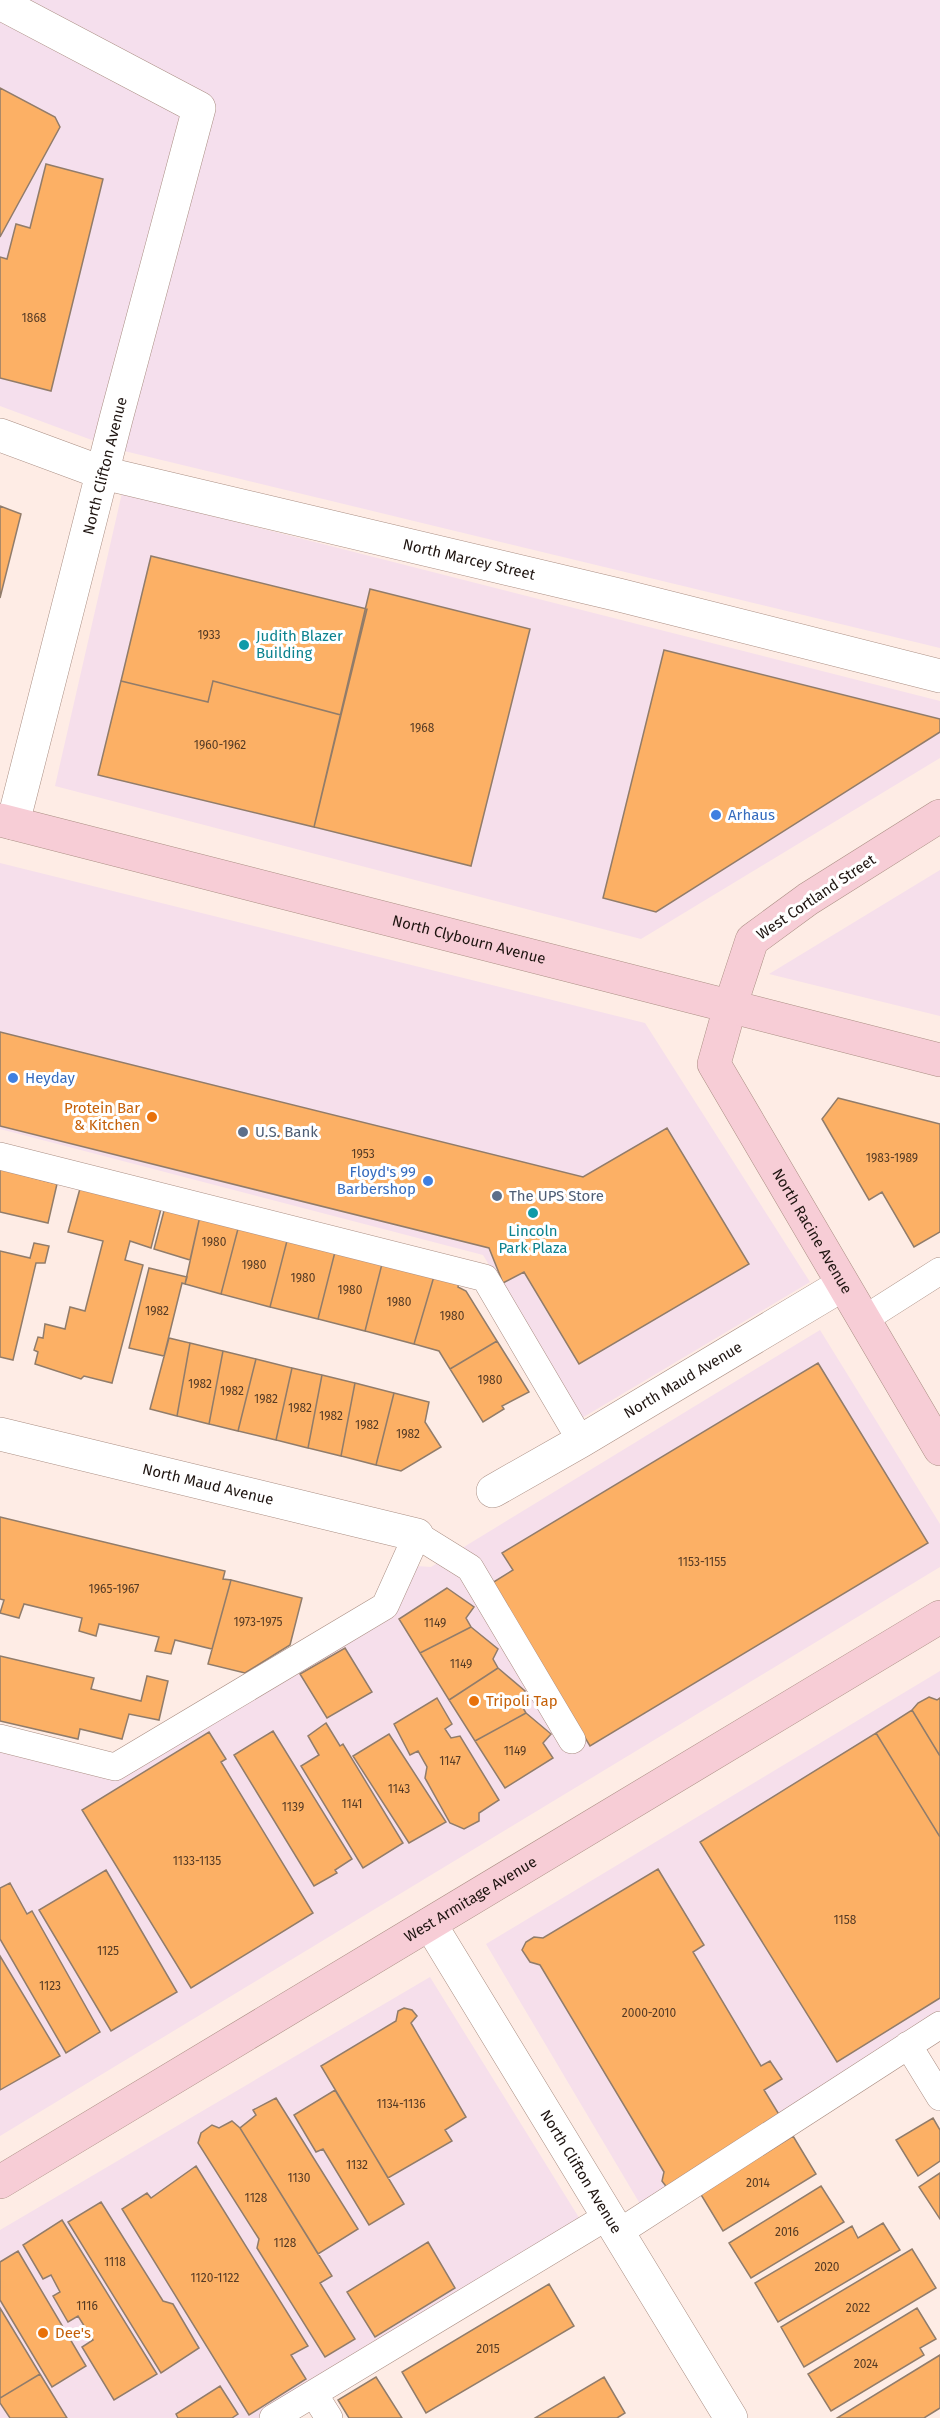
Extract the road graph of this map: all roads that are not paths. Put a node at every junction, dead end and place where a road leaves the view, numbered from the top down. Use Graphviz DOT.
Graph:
graph roads {
  1 [pos="0,3"];
  2 [pos="0,435"];
  3 [pos="103,473"];
  4 [pos="940,676"];
  5 [pos="940,816"];
  6 [pos="7,822"];
  7 [pos="730,1007"];
  8 [pos="940,1060"];
  9 [pos="0,1156"];
  10 [pos="940,1271"];
  11 [pos="842,1285"];
  12 [pos="863,1320"];
  13 [pos="0,1434"];
  14 [pos="581,1441"];
  15 [pos="940,1449"];
  16 [pos="493,1491"];
  17 [pos="417,1536"];
  18 [pos="940,1617"];
  19 [pos="0,1738"];
  20 [pos="572,1740"];
  21 [pos="430,1923"];
  22 [pos="940,2025"];
  23 [pos="908,2045"];
  24 [pos="940,2097"];
  25 [pos="0,2182"];
  26 [pos="613,2224"];
  27 [pos="314,2394"];
  28 [pos="273,2418"];
  29 [pos="329,2418"];
  30 [pos="731,2418"];
  1 -- 3 [label="street, North Clifton Avenue"];
  2 -- 3 [label="street, North Marcey Street"];
  3 -- 4 [label="street, North Marcey Street"];
  3 -- 6 [label="street, North Clifton Avenue"];
  5 -- 7 [label="main road, West Cortland Street"];
  6 -- 7 [label="main road, North Clybourn Avenue"];
  7 -- 8 [label="main road, North Clybourn Avenue"];
  7 -- 11 [label="main road, North Racine Avenue"];
  9 -- 14 [label="lane"];
  10 -- 12 [label="lane"];
  11 -- 12 [label="main road, North Racine Avenue"];
  11 -- 14 [label="street, North Maud Avenue"];
  12 -- 15 [label="main road, North Racine Avenue"];
  13 -- 17 [label="street, North Maud Avenue"];
  14 -- 16 [label="street, North Maud Avenue"];
  17 -- 19 [label="lane"];
  17 -- 20 [label="lane"];
  18 -- 21 [label="main road, West Armitage Avenue"];
  21 -- 25 [label="main road, West Armitage Avenue"];
  21 -- 26 [label="street, North Clifton Avenue"];
  22 -- 23 [label="lane"];
  23 -- 24 [label="lane"];
  23 -- 26 [label="lane"];
  26 -- 27 [label="lane"];
  26 -- 30 [label="street, North Clifton Avenue"];
  27 -- 28 [label="lane"];
  27 -- 29 [label="lane"];
}
